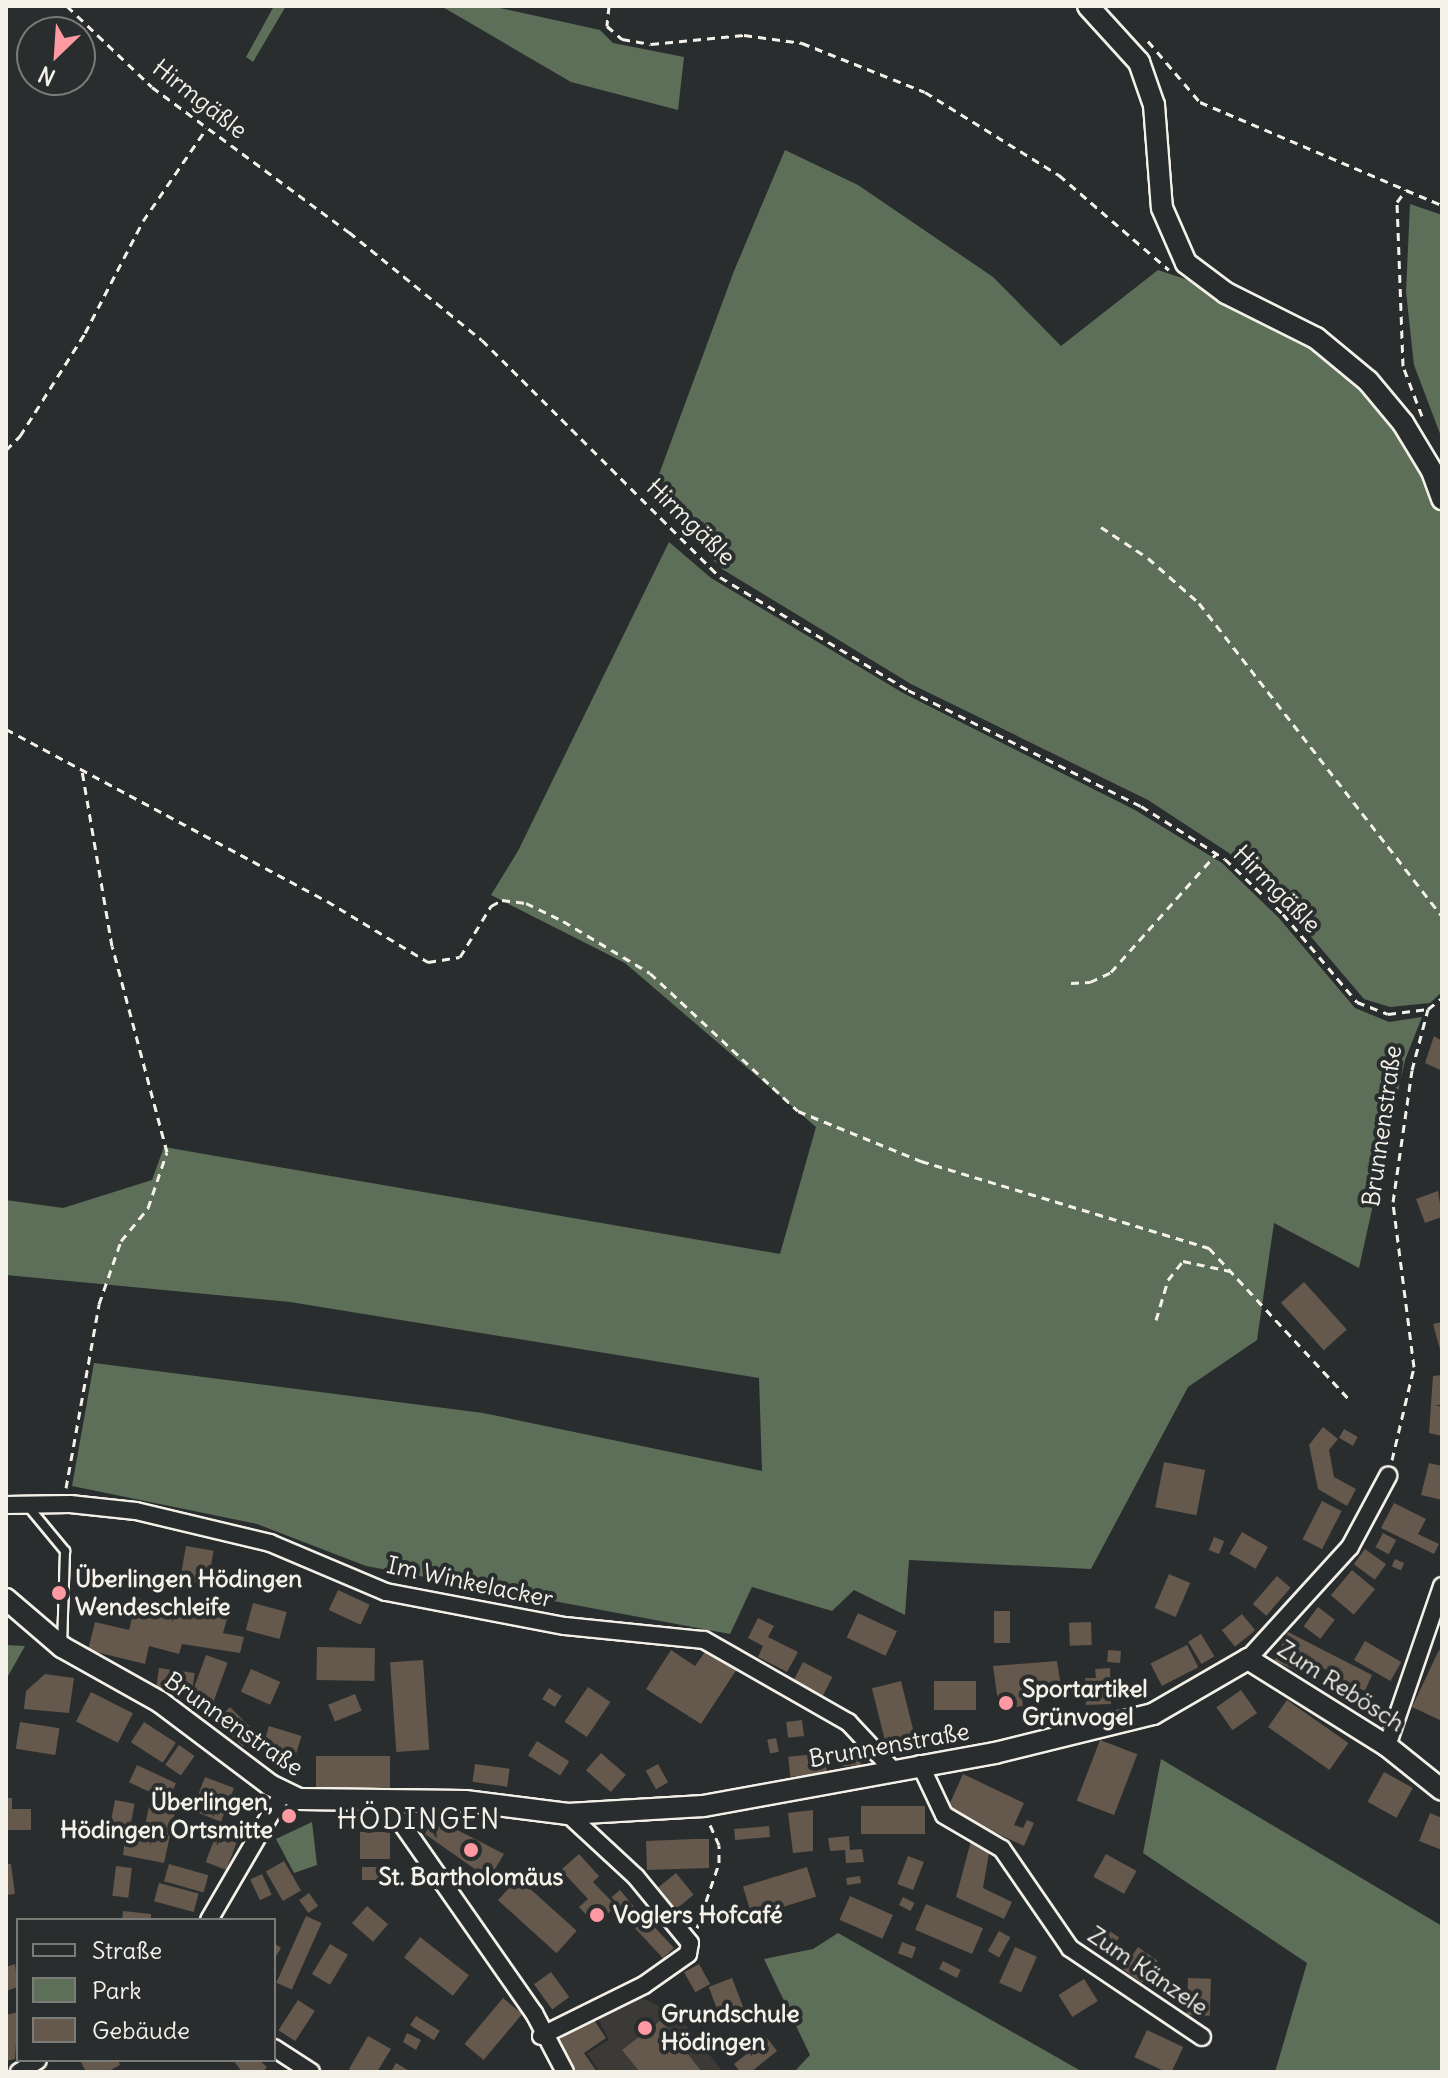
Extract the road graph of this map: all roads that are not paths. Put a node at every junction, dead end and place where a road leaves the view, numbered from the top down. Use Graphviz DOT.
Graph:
graph roads {
  1 [pos="1088,6"];
  2 [pos="1442,499"];
  3 [pos="1388,1476"];
  4 [pos="6,1505"];
  5 [pos="27,1505"];
  6 [pos="1442,1586"];
  7 [pos="6,1599"];
  8 [pos="62,1647"];
  9 [pos="1248,1659"];
  10 [pos="1387,1746"];
  11 [pos="920,1764"];
  12 [pos="893,1770"];
  13 [pos="1442,1790"];
  14 [pos="283,1793"];
  15 [pos="388,1804"];
  16 [pos="568,1814"];
  17 [pos="210,1918"];
  18 [pos="541,2036"];
  19 [pos="1202,2037"];
  20 [pos="276,2049"];
  21 [pos="311,2072"];
  22 [pos="565,2072"];
  1 -- 2 [label="street"];
  3 -- 9 [label="street, Brunnenstraße"];
  4 -- 5 [label="street, Im Winkelacker"];
  5 -- 8 [label="lane"];
  5 -- 12 [label="street, Im Winkelacker"];
  6 -- 10 [label="street"];
  7 -- 8 [label="street, Brunnenstraße"];
  8 -- 14 [label="street, Brunnenstraße"];
  9 -- 10 [label="street, Zum Rebösch"];
  9 -- 11 [label="street, Brunnenstraße"];
  10 -- 13 [label="street, Zum Rebösch"];
  11 -- 12 [label="street, Brunnenstraße"];
  11 -- 19 [label="street, Zum Känzele"];
  12 -- 16 [label="street, Brunnenstraße"];
  14 -- 15 [label="street, Brunnenstraße"];
  14 -- 17 [label="street"];
  15 -- 16 [label="street, Brunnenstraße"];
  15 -- 18 [label="street"];
  16 -- 18 [label="street"];
  18 -- 22 [label="street"];
  20 -- 21 [label="street"];
}
